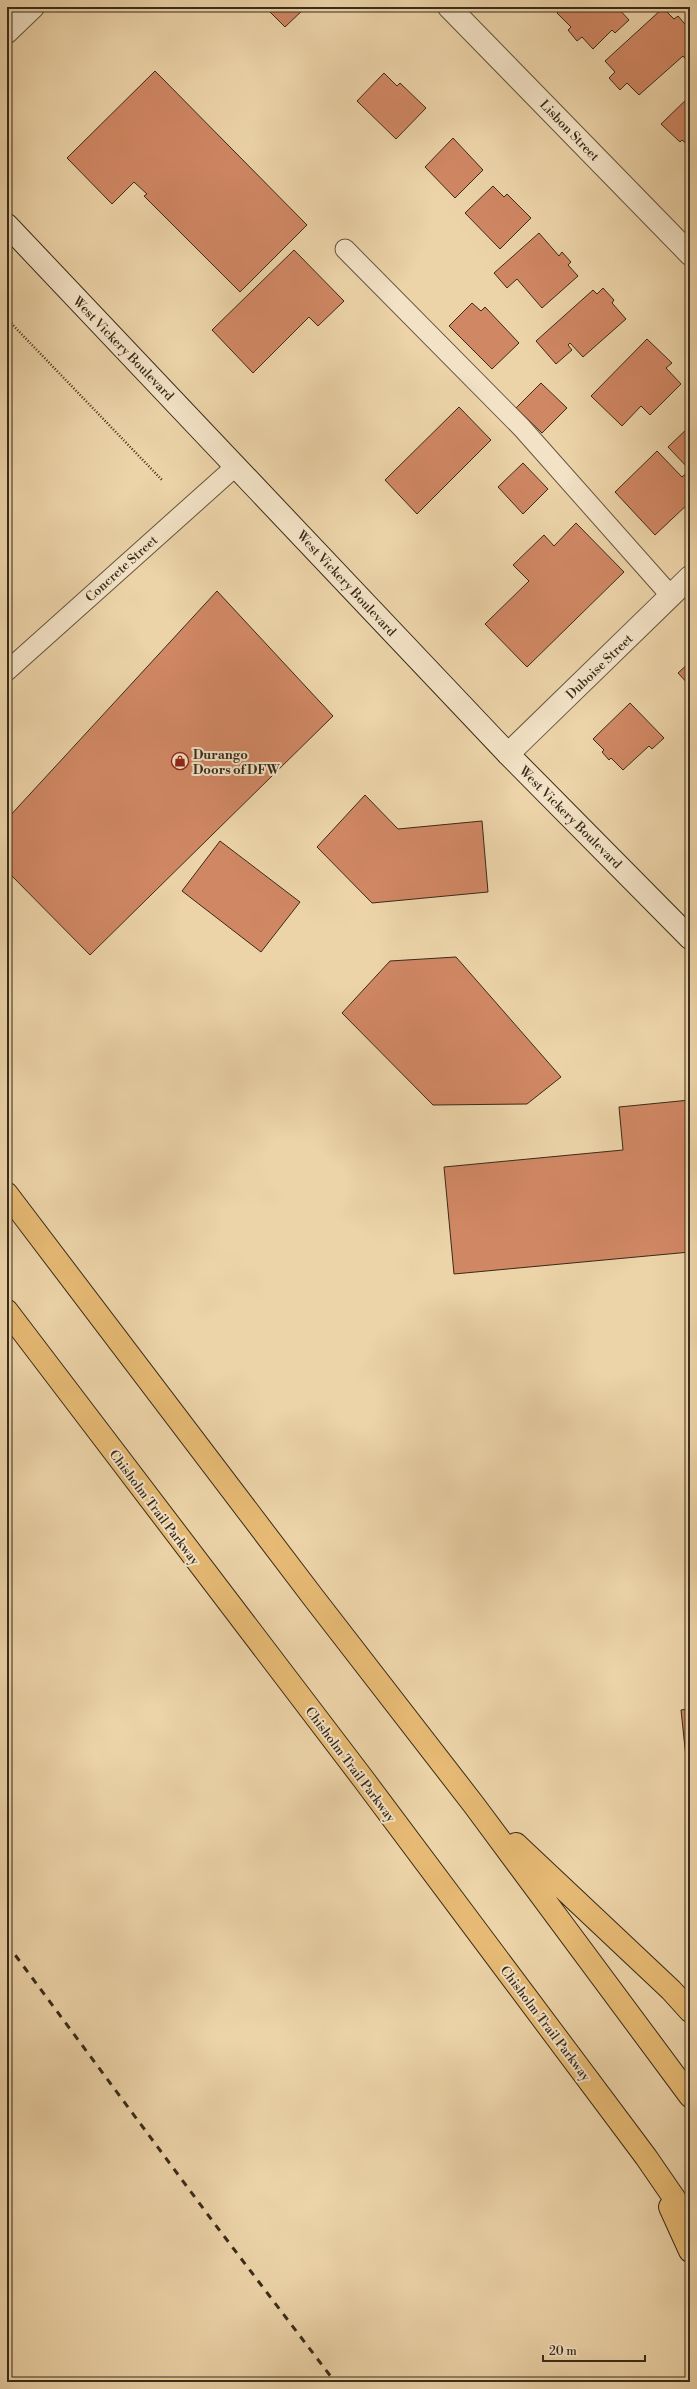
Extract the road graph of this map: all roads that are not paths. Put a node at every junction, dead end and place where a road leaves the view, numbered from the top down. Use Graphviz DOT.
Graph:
graph roads {
  1 [pos="33,7"];
  2 [pos="449,7"];
  3 [pos="7,32"];
  4 [pos="7,225"];
  5 [pos="346,249"];
  6 [pos="690,254"];
  7 [pos="236,466"];
  8 [pos="690,578"];
  9 [pos="671,596"];
  10 [pos="7,671"];
  11 [pos="508,754"];
  12 [pos="690,938"];
  13 [pos="7,1194"];
  14 [pos="7,1312"];
  15 [pos="474,1804"];
  16 [pos="690,2011"];
  17 [pos="690,2096"];
  18 [pos="646,2157"];
  19 [pos="690,2221"];
  20 [pos="690,2250"];
  1 -- 3 [label="main road"];
  2 -- 6 [label="main road, Lisbon Street"];
  4 -- 7 [label="main road, West Vickery Boulevard"];
  5 -- 9 [label="lane"];
  7 -- 10 [label="lane, Concrete Street"];
  7 -- 11 [label="main road, West Vickery Boulevard"];
  8 -- 9 [label="main road, Duboise Street"];
  9 -- 11 [label="main road, Duboise Street"];
  11 -- 12 [label="main road, West Vickery Boulevard"];
  13 -- 15 [label="highway"];
  14 -- 18 [label="highway, Chisholm Trail Parkway"];
  15 -- 16 [label="highway"];
  15 -- 17 [label="highway"];
  18 -- 19 [label="highway, Chisholm Trail Parkway"];
  18 -- 20 [label="highway"];
}
